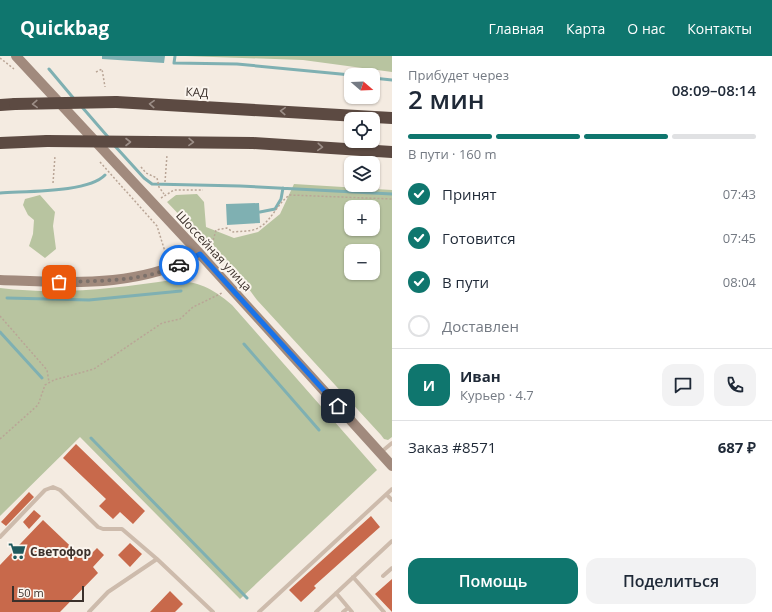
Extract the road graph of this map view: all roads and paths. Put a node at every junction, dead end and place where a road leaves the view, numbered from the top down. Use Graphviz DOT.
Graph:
graph roads {
  1 [pos="16,56"];
  2 [pos="0,58"];
  3 [pos="19,72"];
  4 [pos="96,72"];
  5 [pos="105,87"];
  6 [pos="0,105"];
  7 [pos="392,118"];
  8 [pos="0,143"];
  9 [pos="392,152"];
  10 [pos="167,155"];
  11 [pos="55,156"];
  12 [pos="100,162"];
  13 [pos="141,167"];
  14 [pos="165,182"];
  15 [pos="53,183"];
  16 [pos="203,190"];
  17 [pos="164,195"];
  18 [pos="392,199"];
  19 [pos="153,204"];
  20 [pos="200,254"];
  21 [pos="171,269"];
  22 [pos="0,280"];
  23 [pos="231,289"];
  24 [pos="0,316"];
  25 [pos="49,383"];
  26 [pos="0,439"];
  27 [pos="392,443"];
  28 [pos="380,453"];
  29 [pos="392,466"];
  30 [pos="392,490"];
  31 [pos="387,494"];
  32 [pos="392,500"];
  33 [pos="0,537"];
  34 [pos="391,544"];
  35 [pos="157,559"];
  36 [pos="392,568"];
  37 [pos="383,576"];
  38 [pos="353,577"];
  39 [pos="336,593"];
  40 [pos="348,608"];
  41 [pos="89,612"];
  42 [pos="214,612"];
  43 [pos="259,612"];
  44 [pos="316,612"];
  45 [pos="343,612"];
  46 [pos="352,612"];
  47 [pos="384,612"];
  1 -- 19 [label="main road, Шоссейная улица"];
  2 -- 3 [label="path"];
  4 -- 5 [label="path"];
  7 -- 6 [label="highway, КАД, one-way, bridge"];
  8 -- 9 [label="highway, one-way, bridge"];
  10 -- 14 [label="path"];
  11 -- 15 [label="path"];
  12 -- 21 [label="path"];
  13 -- 17 [label="path"];
  16 -- 17 [label="path"];
  17 -- 19 [label="path"];
  18 -- 20 [label="path"];
  19 -- 20 [label="main road, Шоссейная улица"];
  20 -- 21 [label="main road"];
  20 -- 23 [label="main road, Шоссейная улица"];
  21 -- 22 [label="main road"];
  23 -- 25 [label="path"];
  23 -- 28 [label="main road, Шоссейная улица"];
  24 -- 25 [label="path"];
  25 -- 26 [label="path"];
  27 -- 28 [label="lane"];
  28 -- 29 [label="main road, Шоссейная улица"];
  30 -- 31 [label="lane"];
  31 -- 32 [label="lane"];
  31 -- 43 [label="lane"];
  33 -- 35 [label="lane"];
  34 -- 38 [label="lane"];
  35 -- 41 [label="lane"];
  35 -- 42 [label="lane"];
  36 -- 37 [label="lane"];
  38 -- 39 [label="lane"];
  38 -- 47 [label="lane"];
  39 -- 40 [label="lane"];
  39 -- 44 [label="lane"];
  40 -- 45 [label="lane"];
  40 -- 46 [label="lane"];
}
